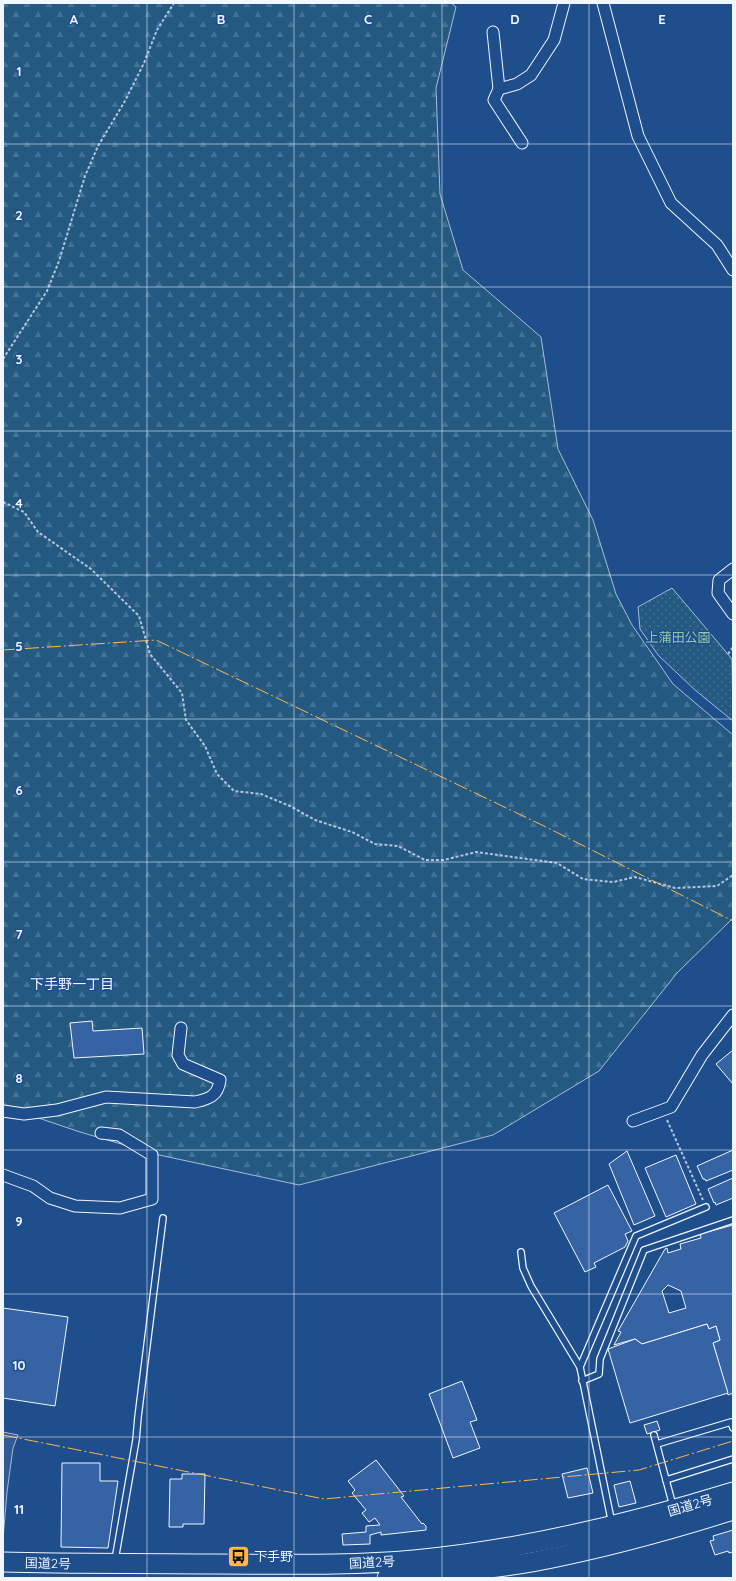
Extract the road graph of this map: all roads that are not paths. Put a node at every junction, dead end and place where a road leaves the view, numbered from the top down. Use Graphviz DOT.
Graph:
graph roads {
  1 [pos="564,3"];
  2 [pos="603,3"];
  3 [pos="492,32"];
  4 [pos="499,89"];
  5 [pos="522,143"];
  6 [pos="733,270"];
  7 [pos="733,569"];
  8 [pos="733,614"];
  9 [pos="733,1015"];
  10 [pos="181,1028"];
  11 [pos="3,1111"];
  12 [pos="633,1121"];
  13 [pos="101,1133"];
  14 [pos="3,1175"];
  15 [pos="706,1207"];
  16 [pos="164,1218"];
  17 [pos="733,1220"];
  18 [pos="521,1252"];
  19 [pos="580,1367"];
  20 [pos="582,1381"];
  21 [pos="733,1428"];
  22 [pos="654,1435"];
  23 [pos="657,1444"];
  24 [pos="733,1459"];
  25 [pos="666,1480"];
  26 [pos="733,1492"];
  27 [pos="674,1510"];
  28 [pos="733,1510"];
  29 [pos="614,1535"];
  30 [pos="3,1562"];
  31 [pos="114,1564"];
  32 [pos="387,1578"];
  1 -- 4 [label="street"];
  2 -- 6 [label="street"];
  3 -- 4 [label="street"];
  4 -- 5 [label="street"];
  7 -- 8 [label="street"];
  9 -- 12 [label="street"];
  10 -- 11 [label="street"];
  13 -- 14 [label="street"];
  15 -- 19 [label="lane"];
  16 -- 31 [label="lane"];
  17 -- 20 [label="lane"];
  18 -- 19 [label="lane"];
  19 -- 20 [label="lane"];
  20 -- 29 [label="lane"];
  21 -- 23 [label="lane"];
  22 -- 23 [label="lane"];
  23 -- 25 [label="lane"];
  24 -- 25 [label="lane"];
  25 -- 27 [label="lane"];
  26 -- 27 [label="highway, 国道2号"];
  27 -- 29 [label="highway, 国道2号"];
  28 -- 29 [label="highway, 国道2号"];
  29 -- 31 [label="highway, 国道2号"];
  29 -- 32 [label="highway, 国道2号"];
  30 -- 31 [label="highway, 国道2号"];
}
